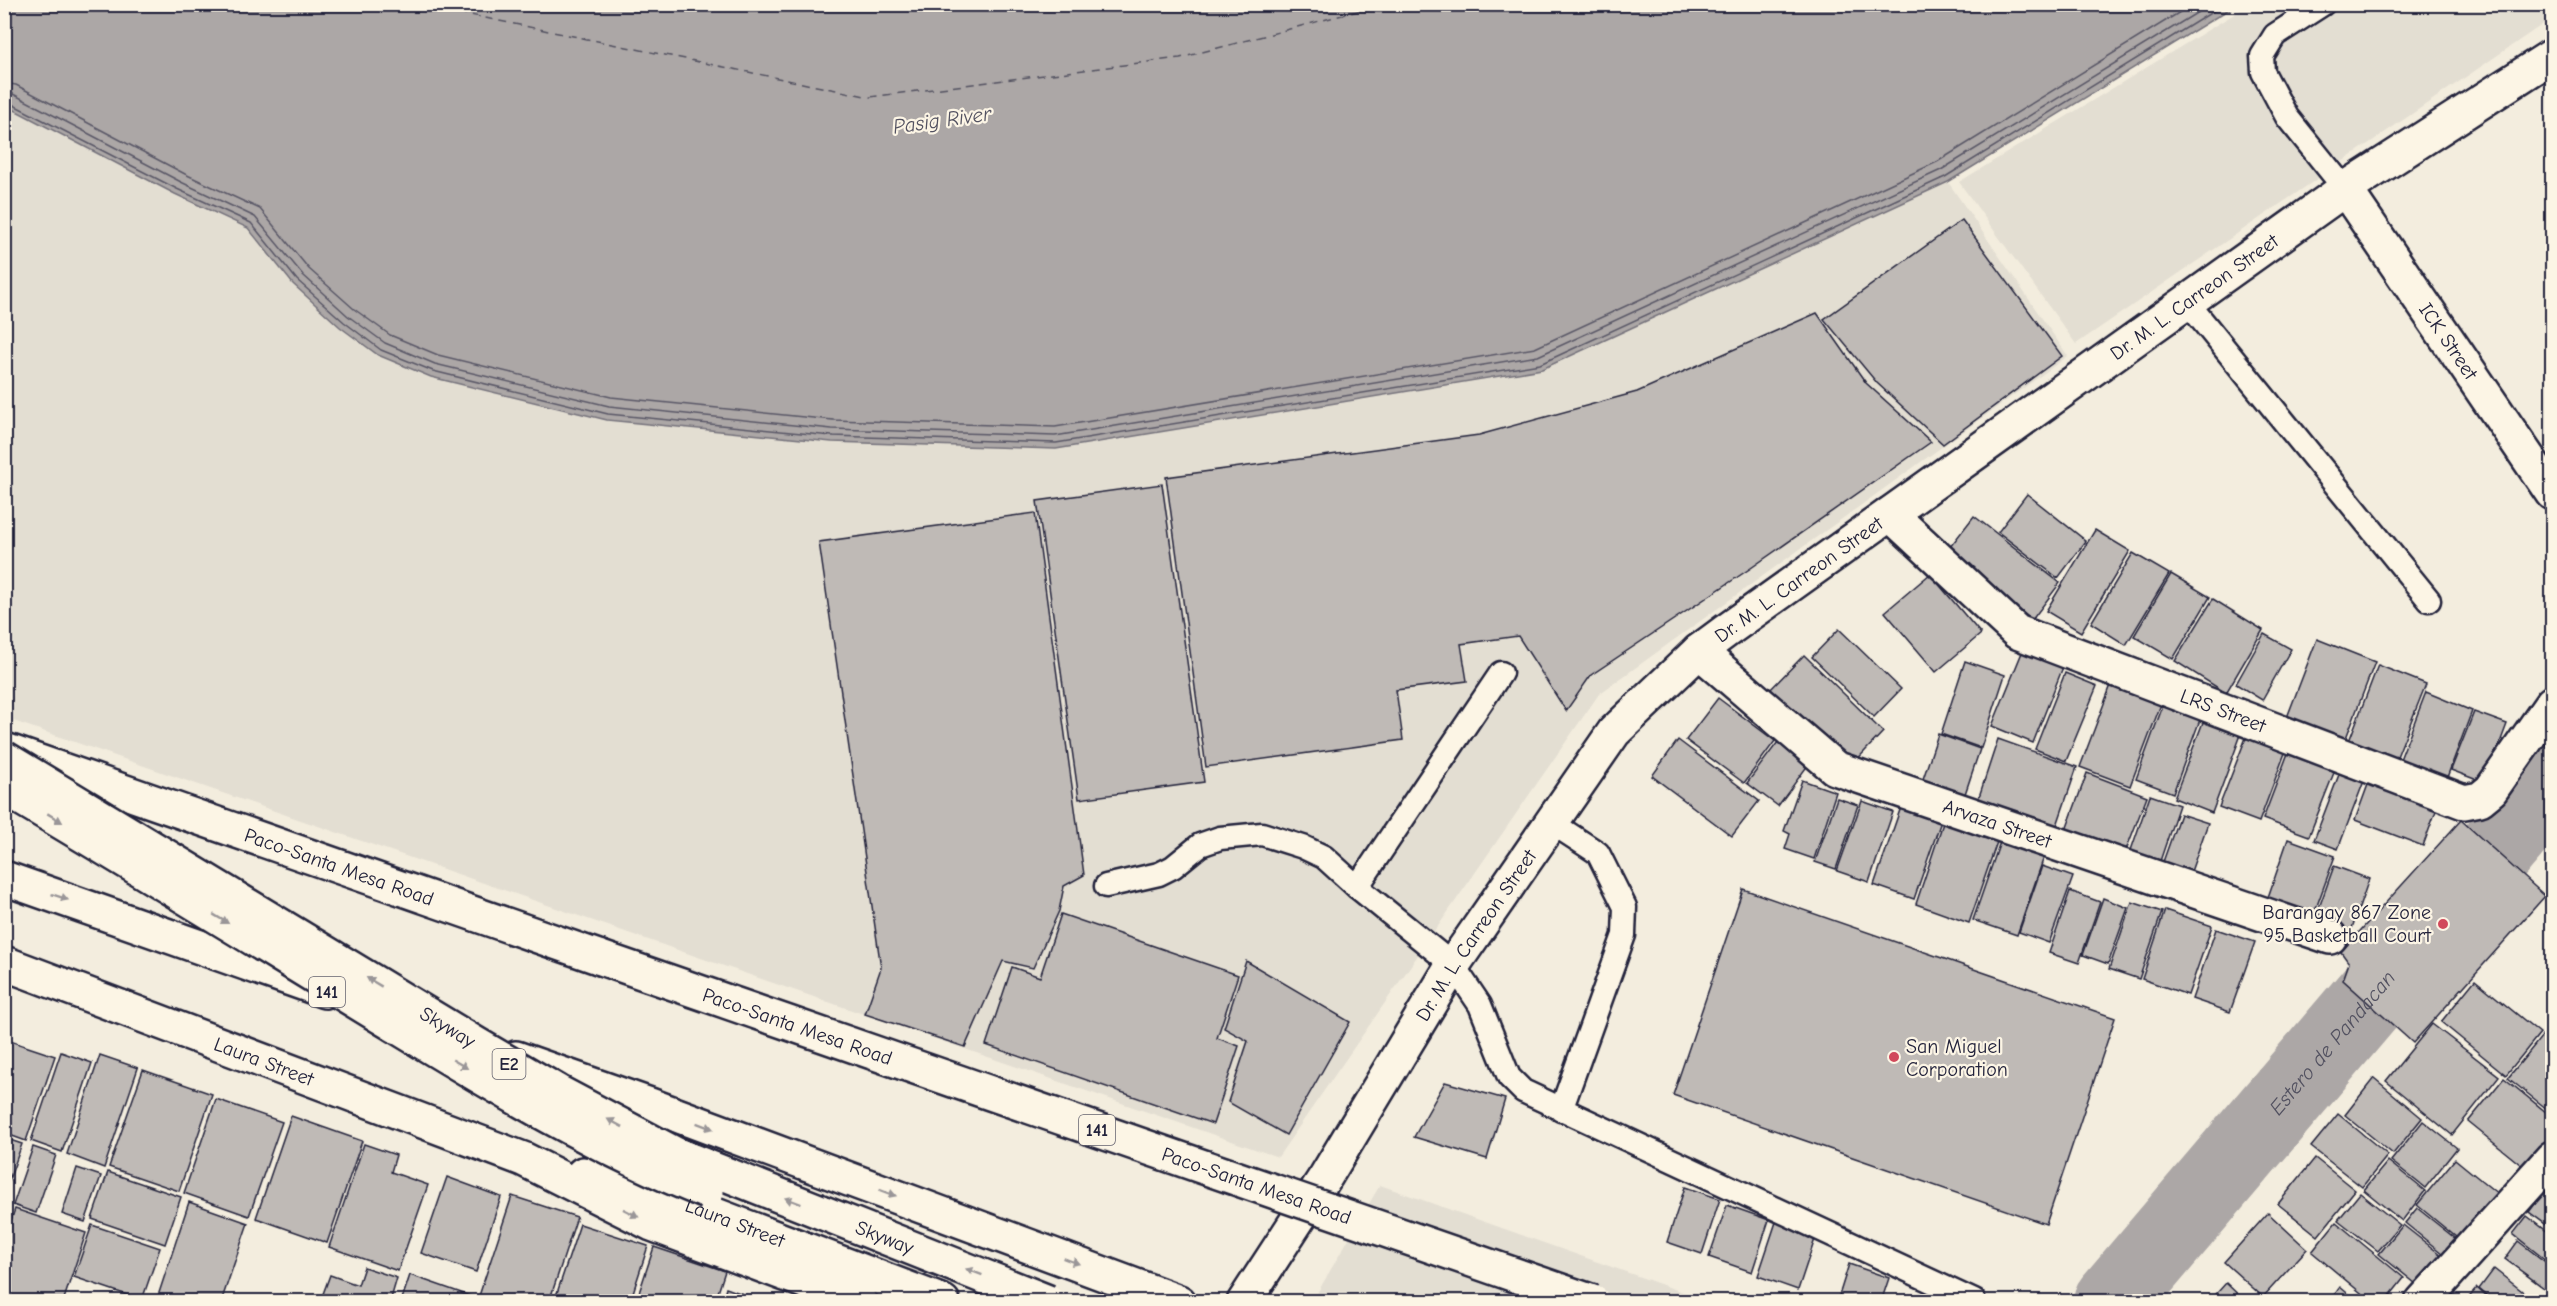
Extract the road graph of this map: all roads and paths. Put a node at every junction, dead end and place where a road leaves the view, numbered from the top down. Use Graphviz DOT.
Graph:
graph roads {
  1 [pos="2323,4"];
  2 [pos="2553,56"];
  3 [pos="2345,189"];
  4 [pos="2187,302"];
  5 [pos="2553,493"];
  6 [pos="1890,514"];
  7 [pos="2429,600"];
  8 [pos="1699,651"];
  9 [pos="1501,674"];
  10 [pos="2553,703"];
  11 [pos="4,750"];
  12 [pos="4,758"];
  13 [pos="4,788"];
  14 [pos="1552,824"];
  15 [pos="4,878"];
  16 [pos="1106,886"];
  17 [pos="1357,887"];
  18 [pos="2330,937"];
  19 [pos="4,963"];
  20 [pos="1453,964"];
  21 [pos="1561,1110"];
  22 [pos="2553,1158"];
  23 [pos="833,1275"];
  24 [pos="1974,1301"];
  25 [pos="860,1302"];
  26 [pos="943,1302"];
  27 [pos="989,1302"];
  28 [pos="1048,1302"];
  29 [pos="1179,1302"];
  30 [pos="1244,1302"];
  31 [pos="1593,1302"];
  32 [pos="2422,1302"];
  1 -- 3 [label="lane"];
  2 -- 3 [label="main road, Dr. M. L. Carreon Street"];
  3 -- 4 [label="main road, Dr. M. L. Carreon Street"];
  3 -- 5 [label="main road, ICK Street"];
  4 -- 6 [label="main road, Dr. M. L. Carreon Street"];
  4 -- 7 [label="lane"];
  6 -- 8 [label="main road, Dr. M. L. Carreon Street"];
  6 -- 10 [label="main road, LRS Street"];
  8 -- 14 [label="main road, Dr. M. L. Carreon Street"];
  8 -- 18 [label="main road, Arvaza Street"];
  9 -- 17 [label="lane"];
  11 -- 31 [label="main road, Paco-Santa Mesa Road / 141, bridge"];
  28 -- 12 [label="main road, Skyway / E2, one-way, bridge"];
  13 -- 27 [label="main road, Skyway / E2, one-way, bridge"];
  14 -- 20 [label="main road, Dr. M. L. Carreon Street"];
  14 -- 21 [label="lane"];
  15 -- 29 [label="main road, 141, one-way, bridge"];
  16 -- 17 [label="lane"];
  17 -- 20 [label="lane"];
  19 -- 23 [label="main road, Laura Street"];
  20 -- 21 [label="lane"];
  20 -- 30 [label="main road, Dr. M. L. Carreon Street"];
  21 -- 24 [label="lane"];
  22 -- 32 [label="main road"];
  23 -- 25 [label="main road, Laura Street"];
  23 -- 26 [label="main road, Laura Street"];
}
